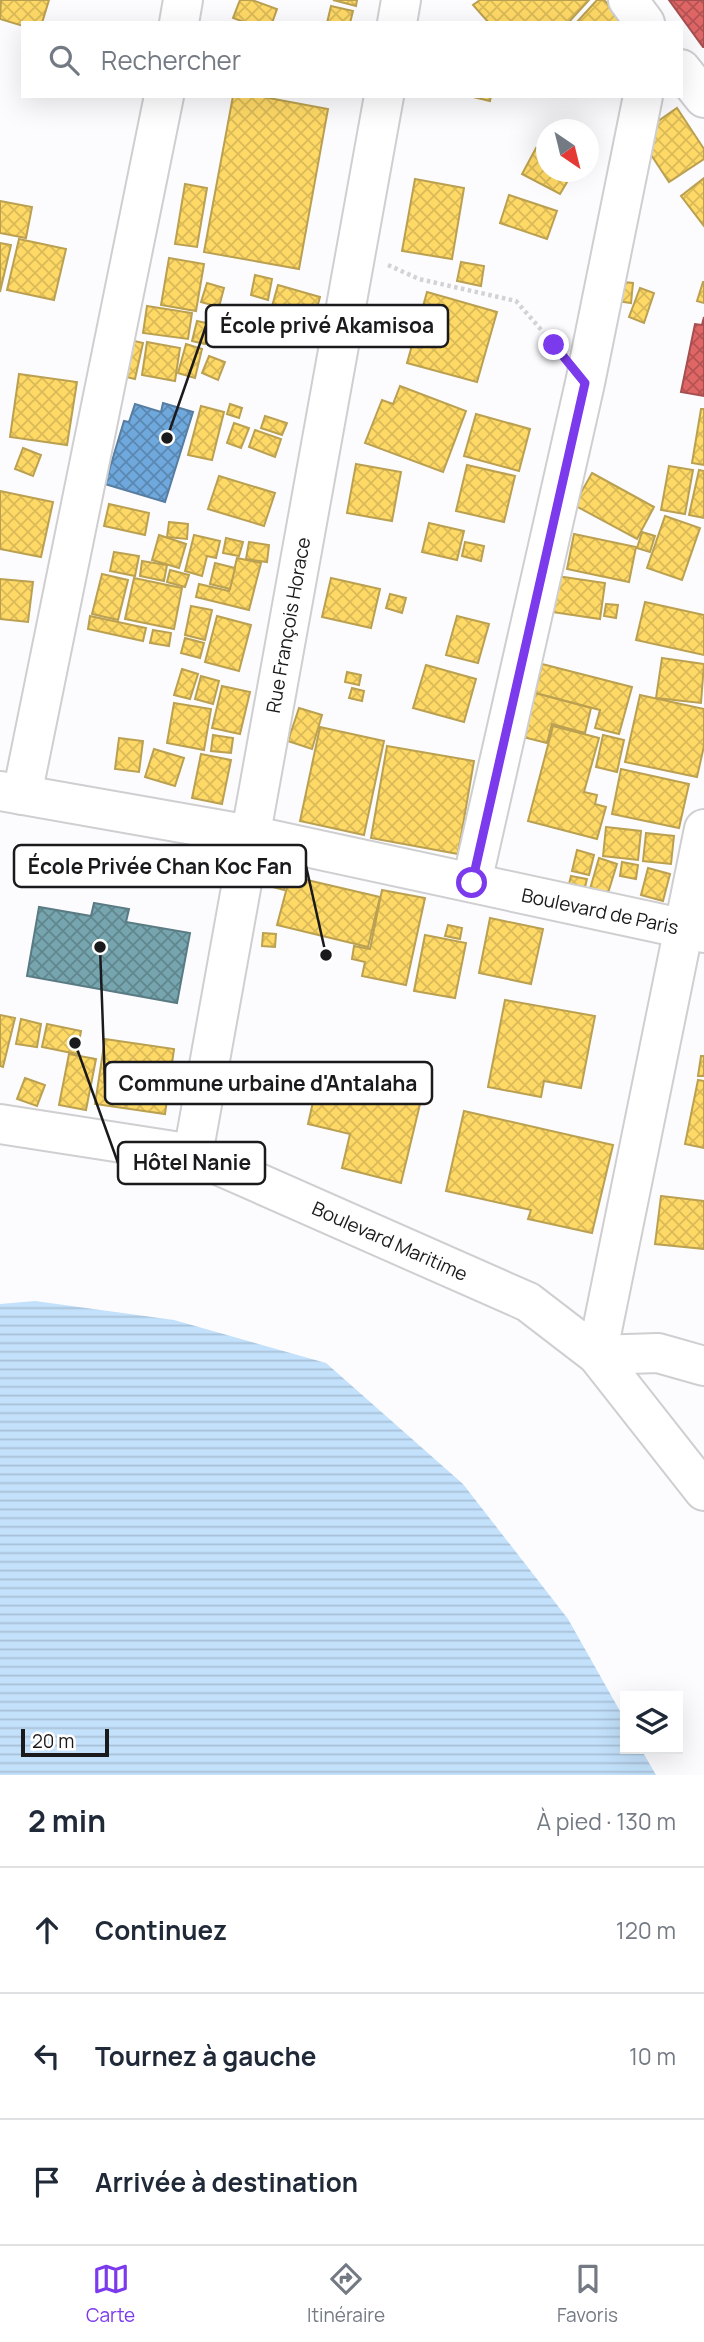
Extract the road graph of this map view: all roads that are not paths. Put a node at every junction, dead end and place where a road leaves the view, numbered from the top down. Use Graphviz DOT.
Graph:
graph roads {
  1 [pos="183,0"];
  2 [pos="401,0"];
  3 [pos="628,0"];
  4 [pos="179,21"];
  5 [pos="397,21"];
  6 [pos="644,21"];
  7 [pos="683,72"];
  8 [pos="164,98"];
  9 [pos="384,98"];
  10 [pos="643,98"];
  11 [pos="704,98"];
  12 [pos="11,793"];
  13 [pos="704,828"];
  14 [pos="250,835"];
  15 [pos="472,883"];
  16 [pos="694,931"];
  17 [pos="0,1124"];
  18 [pos="193,1154"];
  19 [pos="597,1354"];
  20 [pos="704,1366"];
  21 [pos="704,1491"];
  1 -- 4 [label="street"];
  2 -- 5 [label="street"];
  3 -- 6 [label="street"];
  7 -- 11 [label="street"];
  8 -- 12 [label="street"];
  9 -- 14 [label="street, Rue François Horace"];
  10 -- 15 [label="street"];
  12 -- 14 [label="street, Boulevard de Paris"];
  13 -- 16 [label="street"];
  14 -- 15 [label="street, Boulevard de Paris"];
  14 -- 18 [label="street, Rue François Horace"];
  15 -- 16 [label="street, Boulevard de Paris"];
  16 -- 19 [label="street"];
  17 -- 18 [label="street, Boulevard Maritime"];
  18 -- 19 [label="street, Boulevard Maritime"];
  19 -- 20 [label="street"];
  19 -- 21 [label="street, Boulevard Maritime"];
}
